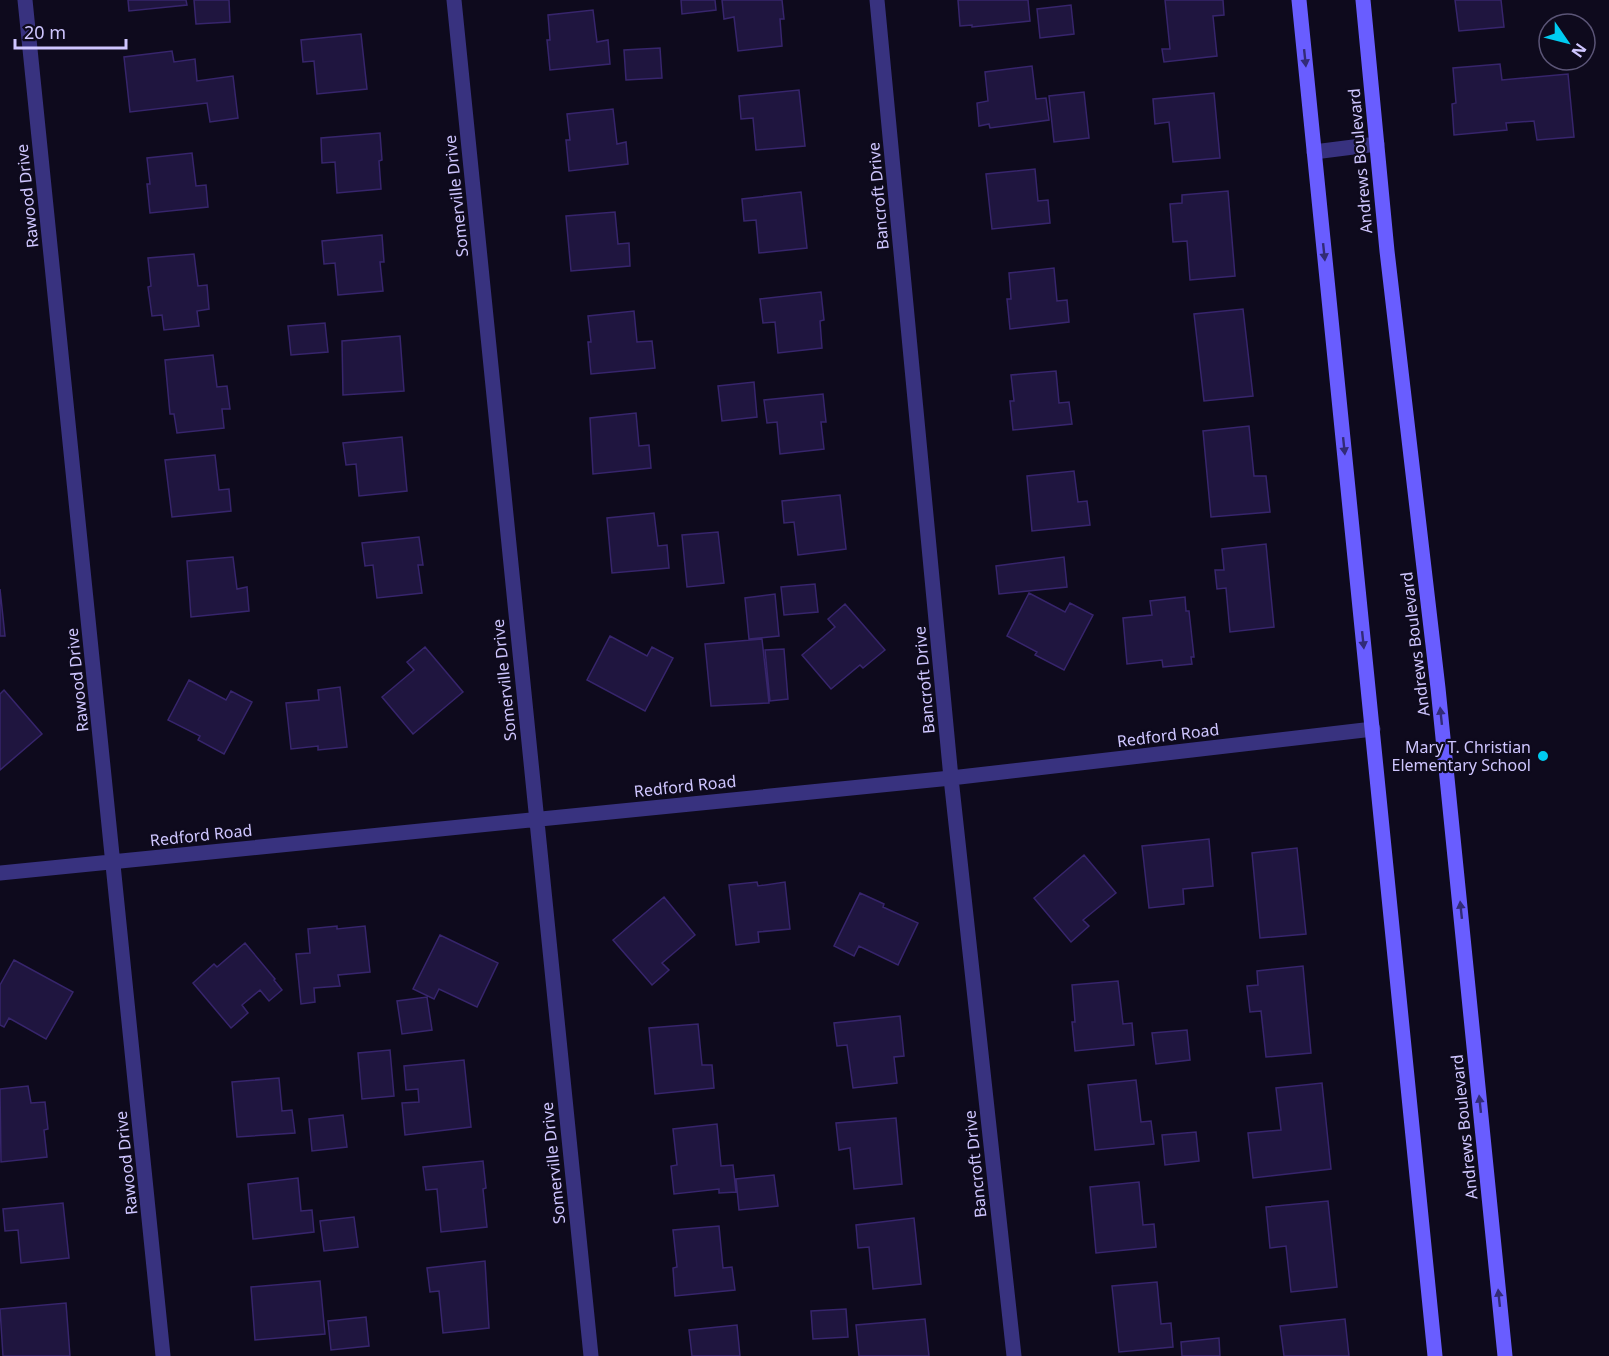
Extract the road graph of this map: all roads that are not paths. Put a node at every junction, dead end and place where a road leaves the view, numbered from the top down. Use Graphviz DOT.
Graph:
graph roads {
  1 [pos="25,0"];
  2 [pos="454,0"];
  3 [pos="877,0"];
  4 [pos="1299,0"];
  5 [pos="1363,0"];
  6 [pos="1377,144"];
  7 [pos="1314,152"];
  8 [pos="1373,729"];
  9 [pos="951,778"];
  10 [pos="536,818"];
  11 [pos="114,862"];
  12 [pos="0,873"];
  13 [pos="163,1356"];
  14 [pos="591,1356"];
  15 [pos="1014,1356"];
  16 [pos="1435,1356"];
  17 [pos="1505,1356"];
  1 -- 11 [label="street, Rawood Drive"];
  2 -- 10 [label="street, Somerville Drive"];
  3 -- 9 [label="street, Bancroft Drive"];
  4 -- 7 [label="street, one-way"];
  5 -- 6 [label="street, Andrews Boulevard"];
  6 -- 7 [label="street"];
  17 -- 6 [label="street, Andrews Boulevard, one-way"];
  7 -- 8 [label="street, one-way"];
  8 -- 9 [label="street, Redford Road"];
  8 -- 16 [label="street"];
  9 -- 10 [label="street, Redford Road"];
  9 -- 15 [label="street, Bancroft Drive"];
  10 -- 11 [label="street, Redford Road"];
  10 -- 14 [label="street, Somerville Drive"];
  11 -- 12 [label="street, Redford Road"];
  11 -- 13 [label="street, Rawood Drive"];
}
